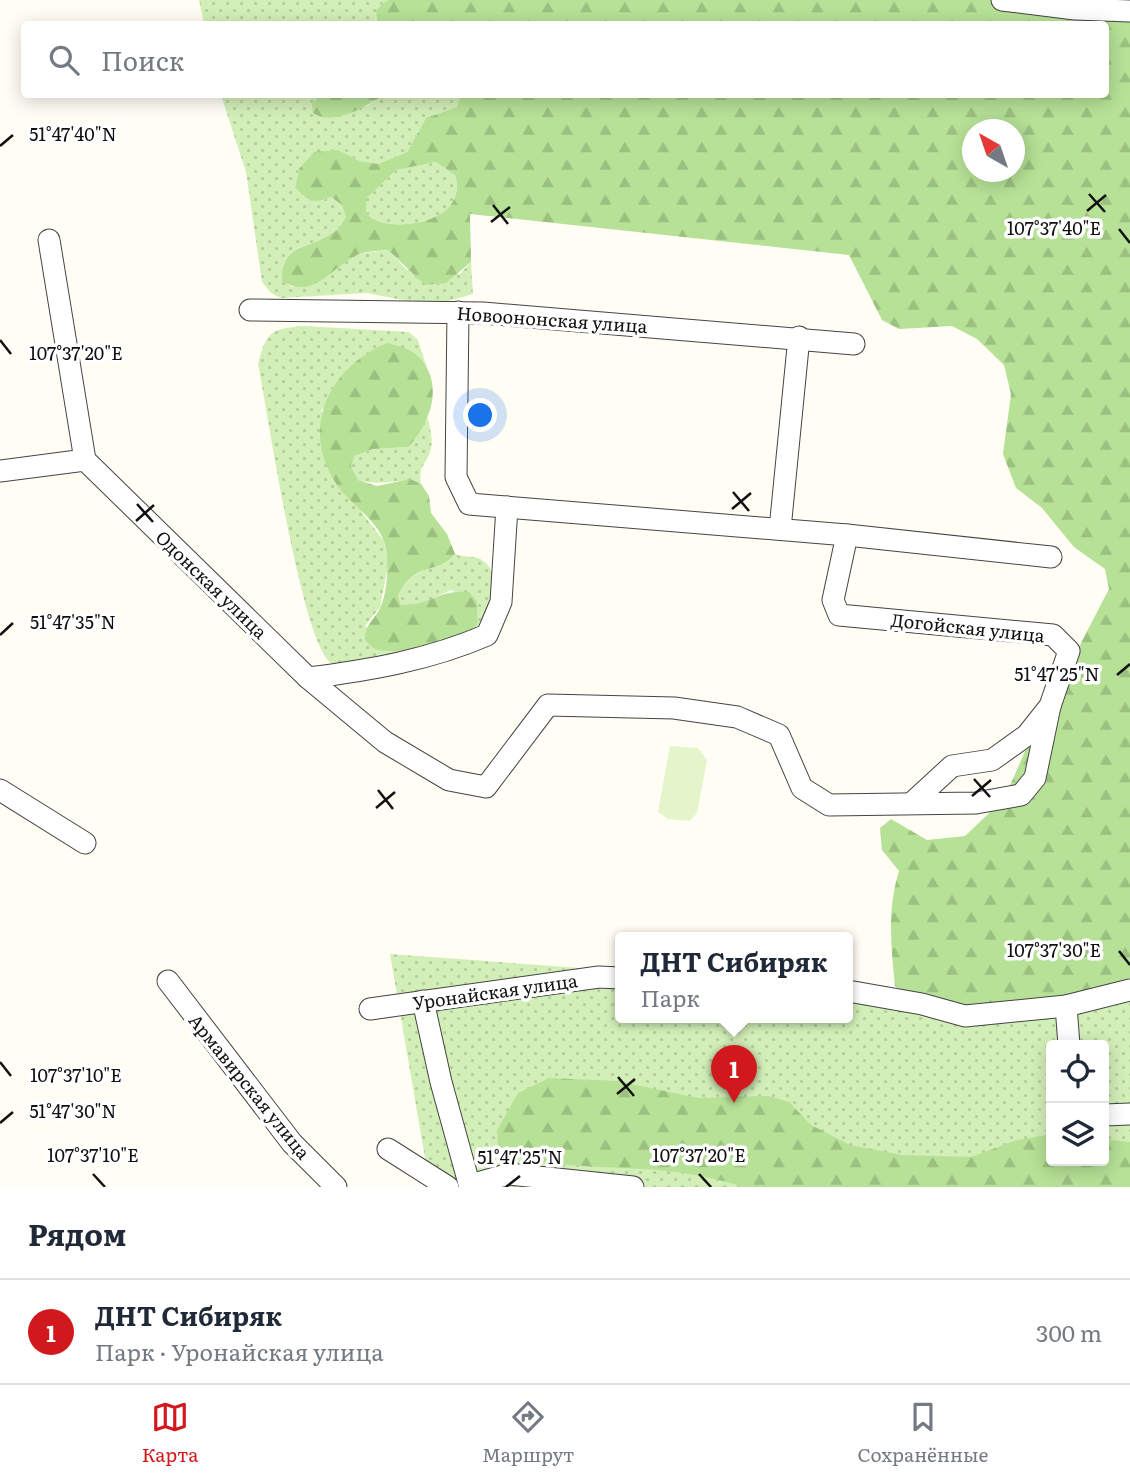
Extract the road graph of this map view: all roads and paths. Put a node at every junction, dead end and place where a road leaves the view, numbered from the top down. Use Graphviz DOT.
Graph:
graph roads {
  1 [pos="1002,0"];
  2 [pos="1130,11"];
  3 [pos="49,240"];
  4 [pos="250,310"];
  5 [pos="458,313"];
  6 [pos="799,338"];
  7 [pos="854,344"];
  8 [pos="85,460"];
  9 [pos="0,471"];
  10 [pos="507,507"];
  11 [pos="780,529"];
  12 [pos="847,535"];
  13 [pos="1051,557"];
  14 [pos="308,678"];
  15 [pos="1050,706"];
  16 [pos="0,790"];
  17 [pos="914,801"];
  18 [pos="85,843"];
  19 [pos="615,978"];
  20 [pos="167,981"];
  21 [pos="1130,990"];
  22 [pos="853,992"];
  23 [pos="423,1001"];
  24 [pos="1066,1006"];
  25 [pos="370,1009"];
  26 [pos="1069,1040"];
  27 [pos="1130,1114"];
  28 [pos="1109,1115"];
  29 [pos="388,1149"];
  30 [pos="470,1186"];
  31 [pos="336,1187"];
  32 [pos="448,1187"];
  33 [pos="633,1187"];
  1 -- 2 [label="street"];
  3 -- 8 [label="street"];
  4 -- 5 [label="street, Новоононская улица"];
  5 -- 6 [label="street, Новоононская улица"];
  5 -- 10 [label="street"];
  6 -- 7 [label="street, Новоононская улица"];
  6 -- 11 [label="street"];
  8 -- 9 [label="street"];
  8 -- 14 [label="street, Одонская улица"];
  10 -- 11 [label="street"];
  10 -- 14 [label="street"];
  11 -- 12 [label="street"];
  12 -- 13 [label="street"];
  12 -- 15 [label="street, Догойская улица"];
  14 -- 17 [label="street, Одонская улица"];
  15 -- 17 [label="street, Догойская улица"];
  15 -- 17 [label="street"];
  16 -- 18 [label="street"];
  19 -- 23 [label="street, Уронайская улица"];
  20 -- 31 [label="street, Армавирская улица"];
  21 -- 24 [label="street"];
  22 -- 24 [label="street"];
  23 -- 25 [label="street, Уронайская улица"];
  23 -- 30 [label="street"];
  24 -- 26 [label="street"];
  27 -- 28 [label="street"];
  29 -- 32 [label="street"];
  30 -- 33 [label="street"];
}
